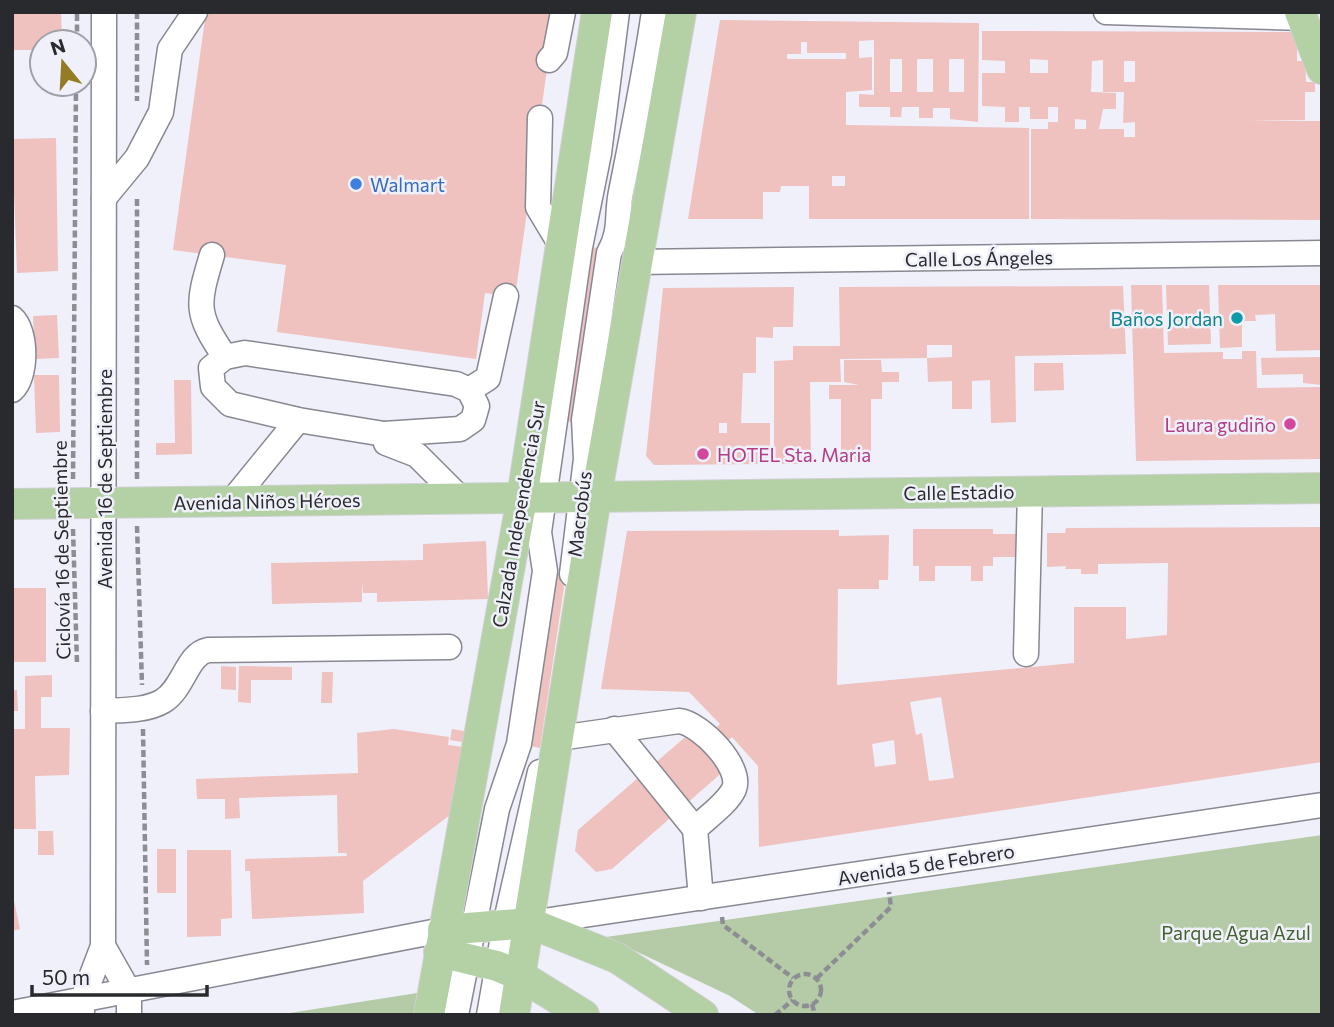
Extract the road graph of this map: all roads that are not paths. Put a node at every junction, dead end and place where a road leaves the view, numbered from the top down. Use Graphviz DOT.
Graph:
graph roads {
  1 [pos="104,12"];
  2 [pos="195,12"];
  3 [pos="563,12"];
  4 [pos="597,12"];
  5 [pos="617,12"];
  6 [pos="654,12"];
  7 [pos="681,12"];
  8 [pos="1106,12"];
  9 [pos="1301,15"];
  10 [pos="548,60"];
  11 [pos="1322,69"];
  12 [pos="540,118"];
  13 [pos="104,198"];
  14 [pos="562,247"];
  15 [pos="1322,253"];
  16 [pos="212,255"];
  17 [pos="635,262"];
  18 [pos="506,296"];
  19 [pos="12,318"];
  20 [pos="225,357"];
  21 [pos="12,390"];
  22 [pos="469,390"];
  23 [pos="298,420"];
  24 [pos="384,434"];
  25 [pos="1322,488"];
  26 [pos="1030,491"];
  27 [pos="588,497"];
  28 [pos="460,498"];
  29 [pos="533,498"];
  30 [pos="232,501"];
  31 [pos="105,503"];
  32 [pos="12,504"];
  33 [pos="449,647"];
  34 [pos="1026,654"];
  35 [pos="103,711"];
  36 [pos="614,729"];
  37 [pos="559,738"];
  38 [pos="1322,805"];
  39 [pos="695,829"];
  40 [pos="709,897"];
  41 [pos="517,924"];
  42 [pos="455,942"];
  43 [pos="103,946"];
  44 [pos="509,971"];
  45 [pos="129,1004"];
  46 [pos="82,1008"];
  47 [pos="12,1013"];
  48 [pos="429,1015"];
  49 [pos="457,1015"];
  50 [pos="489,1015"];
  51 [pos="514,1015"];
  52 [pos="584,1015"];
  53 [pos="703,1015"];
  1 -- 13 [label="street, Avenida 16 de Septiembre"];
  2 -- 13 [label="street"];
  3 -- 10 [label="street"];
  4 -- 14 [label="main road, Calzada Independencia Sur"];
  5 -- 29 [label="street, Macrobús"];
  6 -- 27 [label="street, Macrobús"];
  7 -- 17 [label="main road"];
  8 -- 9 [label="street"];
  9 -- 11 [label="main road"];
  12 -- 14 [label="street"];
  13 -- 31 [label="street, Avenida 16 de Septiembre"];
  14 -- 29 [label="main road, Calzada Independencia Sur"];
  15 -- 17 [label="street, Calle Los Ángeles"];
  16 -- 20 [label="street"];
  17 -- 27 [label="main road"];
  18 -- 22 [label="street"];
  19 -- 21 [label="street"];
  20 -- 22 [label="street"];
  20 -- 23 [label="street"];
  22 -- 24 [label="street"];
  23 -- 24 [label="street"];
  23 -- 30 [label="street"];
  24 -- 28 [label="street"];
  25 -- 26 [label="main road, Calle Estadio"];
  26 -- 27 [label="main road, Calle Estadio"];
  26 -- 34 [label="street"];
  27 -- 29 [label="main road, Calle Estadio"];
  27 -- 37 [label="main road"];
  27 -- 41 [label="street, Macrobús"];
  28 -- 29 [label="main road, Avenida Niños Héroes"];
  28 -- 30 [label="main road, Avenida Niños Héroes"];
  29 -- 42 [label="main road, Calzada Independencia Sur"];
  29 -- 42 [label="street, Macrobús"];
  30 -- 31 [label="main road, Avenida Niños Héroes"];
  31 -- 32 [label="main road, Avenida Niños Héroes"];
  31 -- 35 [label="street, Avenida 16 de Septiembre"];
  33 -- 35 [label="street"];
  35 -- 43 [label="street, Avenida 16 de Septiembre"];
  36 -- 37 [label="street"];
  36 -- 39 [label="street"];
  36 -- 39 [label="street"];
  37 -- 41 [label="main road"];
  38 -- 40 [label="street, Avenida 5 de Febrero"];
  39 -- 40 [label="street"];
  40 -- 41 [label="street, Avenida 5 de Febrero"];
  41 -- 42 [label="main road"];
  41 -- 44 [label="main road"];
  41 -- 53 [label="main road"];
  42 -- 44 [label="main road"];
  42 -- 45 [label="street"];
  42 -- 48 [label="main road, Calzada Independencia Sur"];
  42 -- 49 [label="street, Macrobús"];
  43 -- 45 [label="street, Avenida 16 de Septiembre"];
  43 -- 46 [label="street, Avenida 16 de Septiembre"];
  44 -- 50 [label="street"];
  44 -- 51 [label="main road"];
  44 -- 52 [label="main road"];
  45 -- 46 [label="street"];
  46 -- 47 [label="street"];
}
